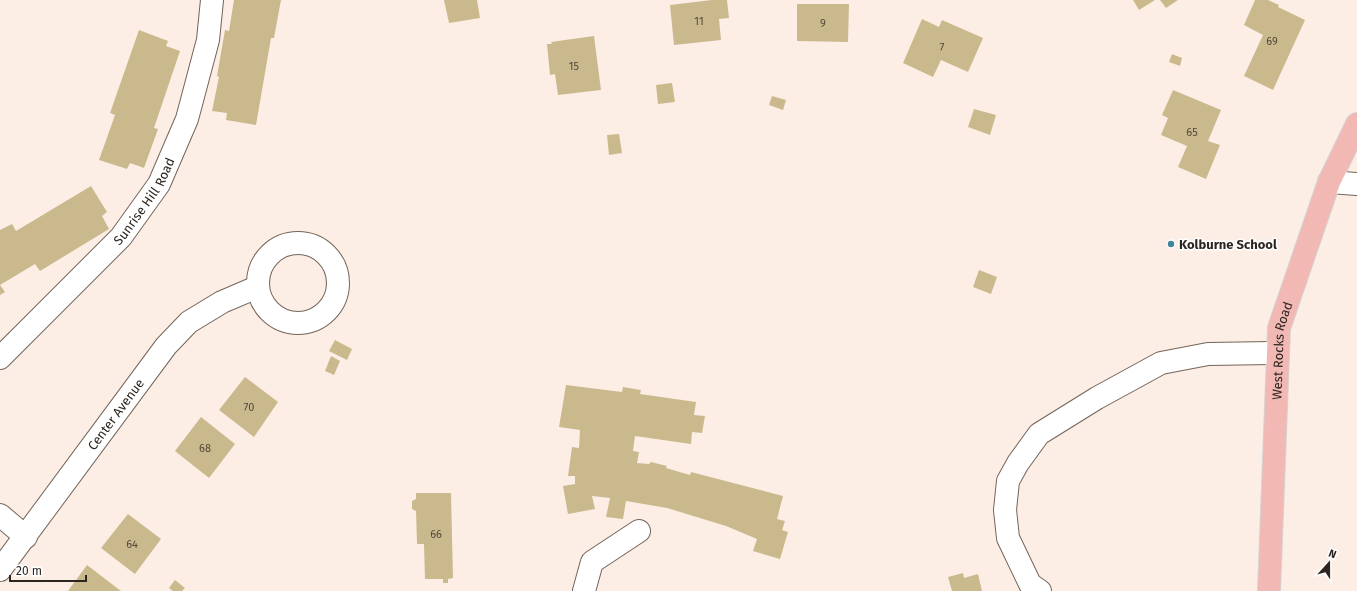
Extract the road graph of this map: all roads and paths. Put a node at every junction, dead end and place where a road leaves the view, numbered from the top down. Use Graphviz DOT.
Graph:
graph roads {
  1 [pos="212,0"];
  2 [pos="1357,124"];
  3 [pos="1329,182"];
  4 [pos="1357,184"];
  5 [pos="257,287"];
  6 [pos="1278,353"];
  7 [pos="0,358"];
  8 [pos="0,515"];
  9 [pos="639,531"];
  10 [pos="26,537"];
  11 [pos="0,570"];
  12 [pos="584,591"];
  13 [pos="1040,591"];
  14 [pos="1269,591"];
  1 -- 7 [label="street, Sunrise Hill Road"];
  2 -- 3 [label="main road, West Rocks Road"];
  3 -- 4 [label="street"];
  3 -- 6 [label="main road, West Rocks Road"];
  5 -- 10 [label="street, Center Avenue"];
  6 -- 13 [label="street"];
  6 -- 14 [label="main road, West Rocks Road"];
  8 -- 10 [label="street"];
  9 -- 12 [label="street"];
  10 -- 11 [label="street, Center Avenue"];
}
